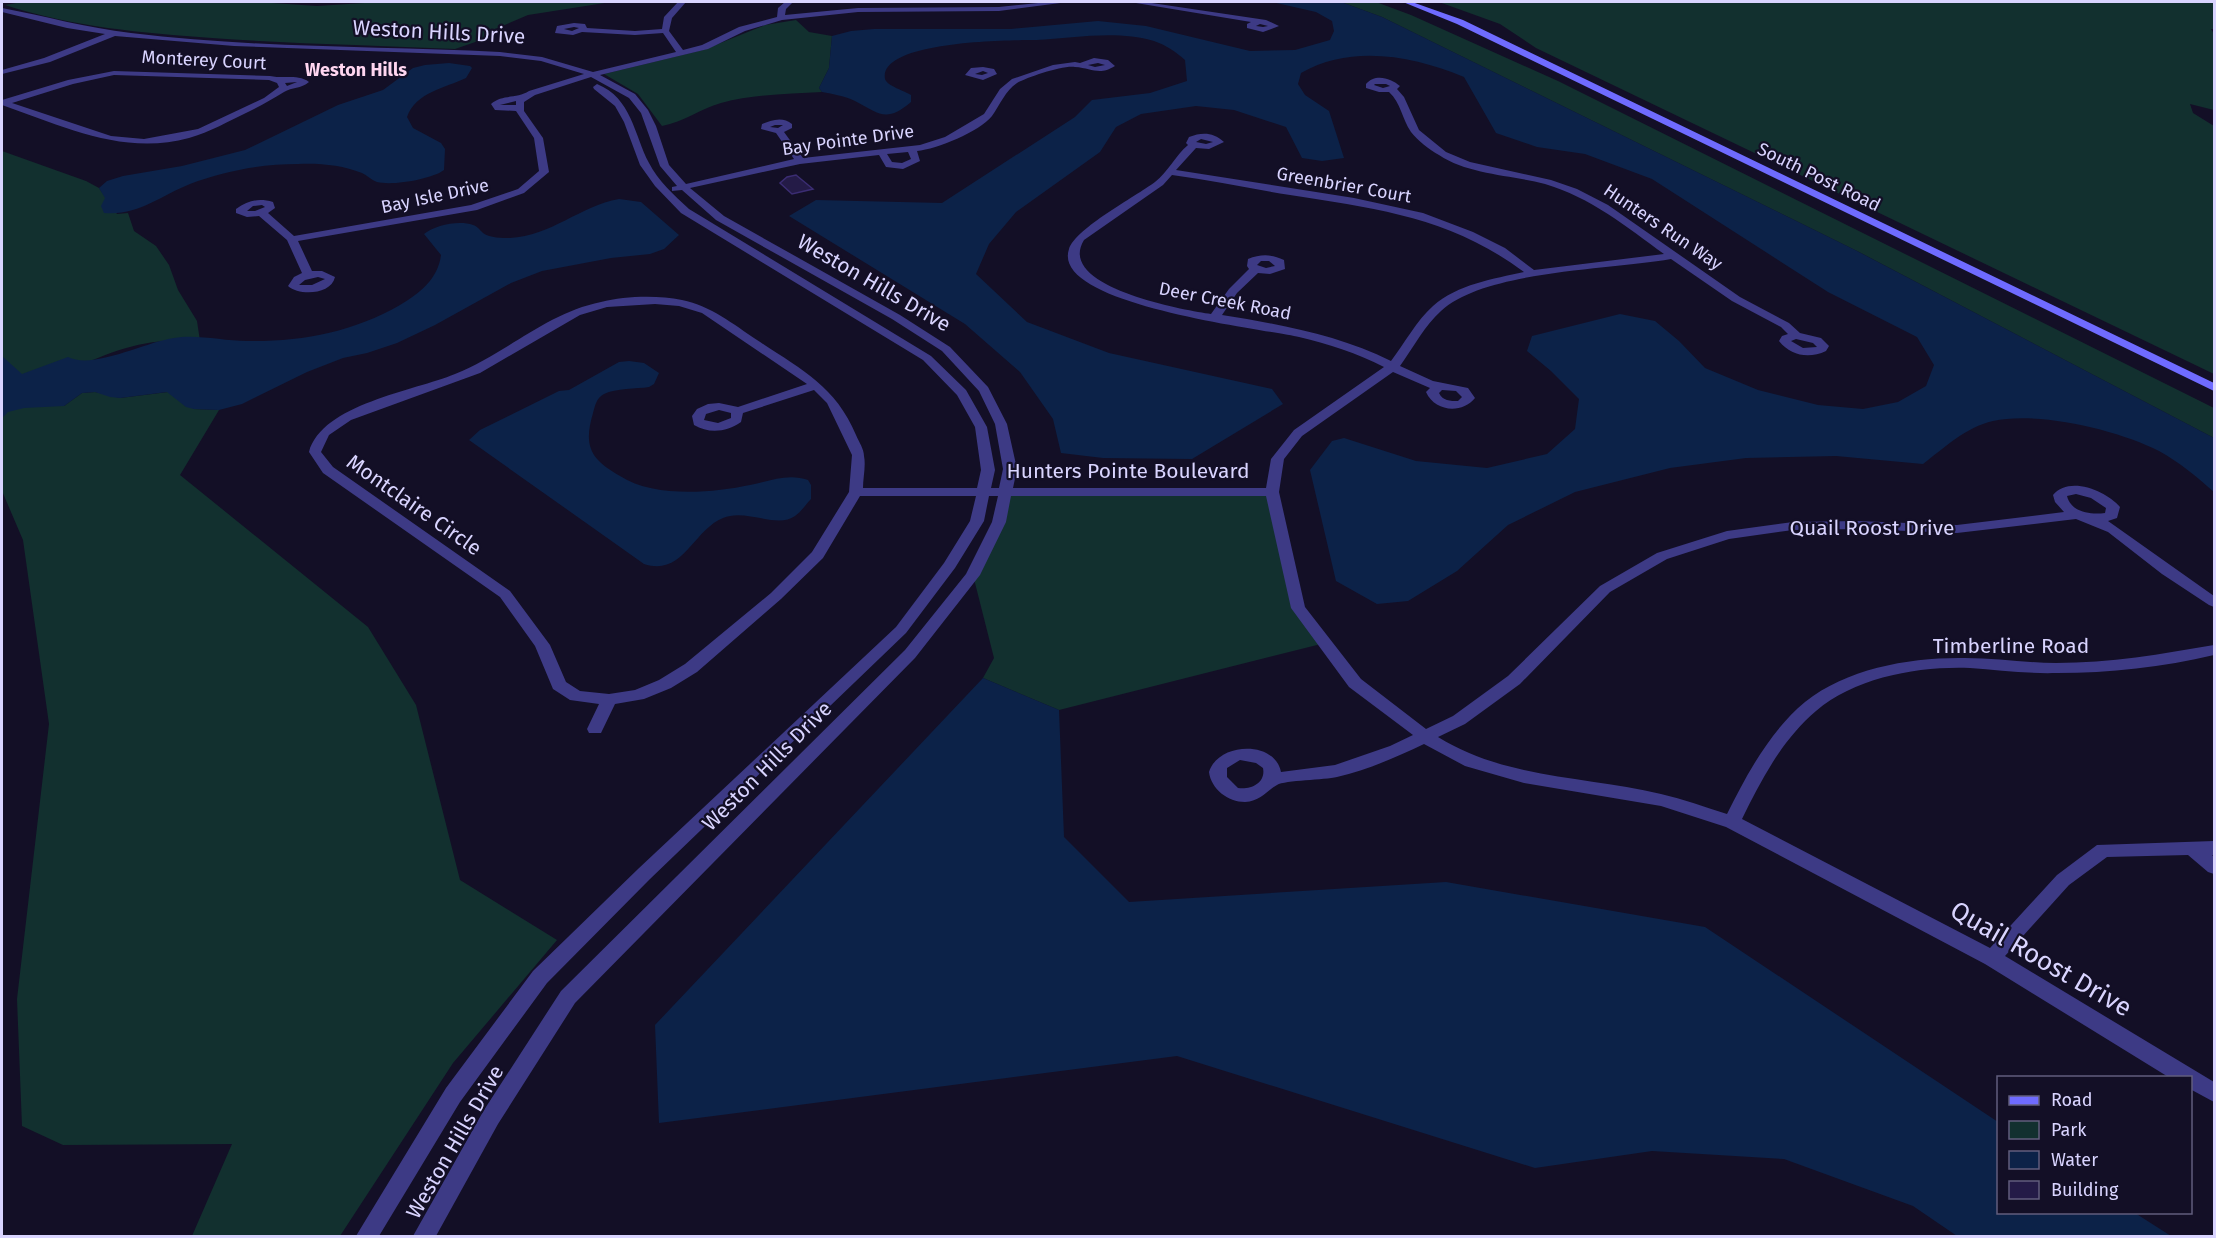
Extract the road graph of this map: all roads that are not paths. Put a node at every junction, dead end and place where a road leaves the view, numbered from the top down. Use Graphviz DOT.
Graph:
graph roads {
  1 [pos="682,2"];
  2 [pos="789,2"];
  3 [pos="1064,2"];
  4 [pos="1134,2"];
  5 [pos="1407,2"];
  6 [pos="903,5"];
  7 [pos="2,10"];
  8 [pos="2,18"];
  9 [pos="781,18"];
  10 [pos="1257,22"];
  11 [pos="582,30"];
  12 [pos="665,31"];
  13 [pos="110,36"];
  14 [pos="681,53"];
  15 [pos="1083,65"];
  16 [pos="2,72"];
  17 [pos="991,76"];
  18 [pos="586,77"];
  19 [pos="1015,81"];
  20 [pos="1391,89"];
  21 [pos="2,102"];
  22 [pos="779,131"];
  23 [pos="1194,145"];
  24 [pos="911,149"];
  25 [pos="882,153"];
  26 [pos="800,161"];
  27 [pos="1171,172"];
  28 [pos="684,187"];
  29 [pos="663,191"];
  30 [pos="261,213"];
  31 [pos="292,239"];
  32 [pos="1673,255"];
  33 [pos="1256,269"];
  34 [pos="1532,273"];
  35 [pos="308,275"];
  36 [pos="1215,318"];
  37 [pos="1796,335"];
  38 [pos="1394,366"];
  39 [pos="816,385"];
  40 [pos="1439,387"];
  41 [pos="2214,387"];
  42 [pos="737,411"];
  43 [pos="983,491"];
  44 [pos="856,492"];
  45 [pos="1272,492"];
  46 [pos="1005,493"];
  47 [pos="2214,602"];
  48 [pos="2214,650"];
  49 [pos="609,699"];
  50 [pos="595,729"];
  51 [pos="1426,737"];
  52 [pos="1274,779"];
  53 [pos="1732,822"];
  54 [pos="2191,848"];
  55 [pos="2214,848"];
  56 [pos="2214,867"];
  57 [pos="1992,958"];
  58 [pos="2187,1076"];
  59 [pos="2192,1079"];
  60 [pos="2214,1093"];
  61 [pos="367,1236"];
  62 [pos="424,1236"];
  1 -- 12 [label="street"];
  2 -- 9 [label="street"];
  3 -- 6 [label="street, Bay Isle Drive"];
  4 -- 10 [label="street"];
  5 -- 41 [label="street, South Post Road"];
  6 -- 9 [label="street, Bay Isle Drive"];
  7 -- 13 [label="street, Weston Hills Drive"];
  8 -- 13 [label="street, Weston Hills Drive"];
  9 -- 14 [label="street, Bay Isle Drive"];
  11 -- 12 [label="street"];
  12 -- 14 [label="street"];
  13 -- 16 [label="street"];
  13 -- 18 [label="street, Weston Hills Drive"];
  14 -- 18 [label="street, Bay Isle Drive"];
  15 -- 19 [label="street, Bay Pointe Drive"];
  17 -- 19 [label="street"];
  18 -- 28 [label="street, Weston Hills Drive"];
  18 -- 29 [label="street, Weston Hills Drive"];
  18 -- 31 [label="street, Bay Isle Drive"];
  19 -- 24 [label="street, Bay Pointe Drive"];
  20 -- 32 [label="street, Hunters Run Way"];
  21 -- 21 [label="street, Monterey Court"];
  22 -- 26 [label="street"];
  23 -- 27 [label="street, Deer Creek Road"];
  24 -- 25 [label="street, Bay Pointe Drive"];
  24 -- 25 [label="street"];
  25 -- 26 [label="street, Bay Pointe Drive"];
  26 -- 28 [label="street, Bay Pointe Drive"];
  27 -- 34 [label="street, Greenbrier Court"];
  27 -- 36 [label="street, Deer Creek Road"];
  28 -- 29 [label="street, Bay Pointe Drive"];
  28 -- 46 [label="street, Weston Hills Drive"];
  29 -- 43 [label="street, Weston Hills Drive"];
  30 -- 31 [label="street"];
  31 -- 35 [label="street"];
  32 -- 34 [label="street, Quail Roost Drive"];
  32 -- 37 [label="street, Hunters Run Way"];
  33 -- 36 [label="street"];
  34 -- 38 [label="street, Quail Roost Drive"];
  36 -- 38 [label="street, Deer Creek Road"];
  38 -- 40 [label="street, Deer Creek Road"];
  38 -- 45 [label="street, Quail Roost Drive"];
  39 -- 42 [label="street"];
  39 -- 44 [label="street, Montclaire Circle"];
  39 -- 49 [label="street, Montclaire Circle"];
  43 -- 44 [label="street, Hunters Pointe Boulevard"];
  43 -- 46 [label="street, Hunters Pointe Boulevard"];
  43 -- 61 [label="street, Weston Hills Drive"];
  44 -- 49 [label="street, Montclaire Circle"];
  45 -- 46 [label="street, Hunters Pointe Boulevard"];
  45 -- 51 [label="street, Quail Roost Drive"];
  46 -- 62 [label="street, Weston Hills Drive"];
  47 -- 51 [label="street, Quail Roost Drive"];
  48 -- 53 [label="street, Timberline Road"];
  49 -- 50 [label="street"];
  51 -- 52 [label="street, Quail Roost Drive"];
  51 -- 53 [label="street, Quail Roost Drive"];
  53 -- 57 [label="street, Quail Roost Drive"];
  54 -- 55 [label="street"];
  54 -- 56 [label="street"];
  54 -- 57 [label="street"];
  57 -- 58 [label="street, Quail Roost Drive"];
  59 -- 60 [label="street, Quail Roost Drive"];
}
